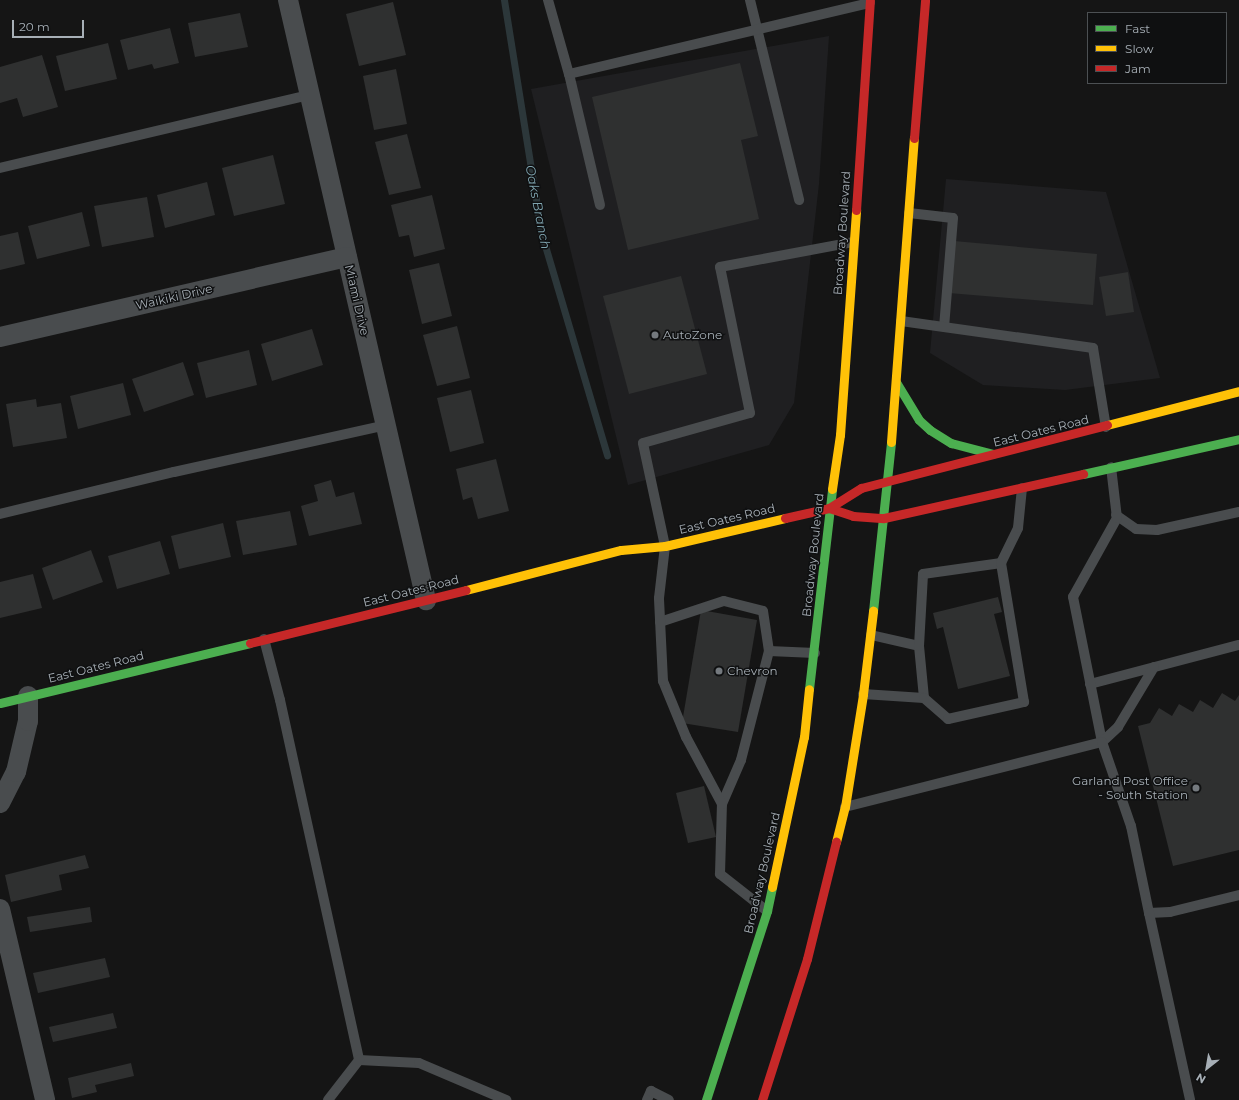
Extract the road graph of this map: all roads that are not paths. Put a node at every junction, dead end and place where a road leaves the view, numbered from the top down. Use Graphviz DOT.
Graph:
graph roads {
  1 [pos="288,0"];
  2 [pos="548,0"];
  3 [pos="750,0"];
  4 [pos="925,0"];
  5 [pos="870,2"];
  6 [pos="758,30"];
  7 [pos="569,74"];
  8 [pos="310,95"];
  9 [pos="0,168"];
  10 [pos="799,200"];
  11 [pos="600,205"];
  12 [pos="909,213"];
  13 [pos="853,242"];
  14 [pos="348,257"];
  15 [pos="901,321"];
  16 [pos="944,327"];
  17 [pos="0,337"];
  18 [pos="896,382"];
  19 [pos="1239,391"];
  20 [pos="386,425"];
  21 [pos="1106,427"];
  22 [pos="1239,439"];
  23 [pos="996,454"];
  24 [pos="1111,467"];
  25 [pos="888,481"];
  26 [pos="1022,488"];
  27 [pos="829,508"];
  28 [pos="1239,512"];
  29 [pos="0,514"];
  30 [pos="1116,515"];
  31 [pos="884,518"];
  32 [pos="665,546"];
  33 [pos="1002,563"];
  34 [pos="426,600"];
  35 [pos="660,622"];
  36 [pos="871,635"];
  37 [pos="264,639"];
  38 [pos="1239,645"];
  39 [pos="919,646"];
  40 [pos="769,651"];
  41 [pos="815,654"];
  42 [pos="1154,667"];
  43 [pos="1090,684"];
  44 [pos="863,694"];
  45 [pos="28,696"];
  46 [pos="924,698"];
  47 [pos="0,703"];
  48 [pos="1102,742"];
  49 [pos="0,803"];
  50 [pos="722,804"];
  51 [pos="844,807"];
  52 [pos="1239,895"];
  53 [pos="0,909"];
  54 [pos="768,911"];
  55 [pos="1149,913"];
  56 [pos="359,1060"];
  57 [pos="45,1100"];
  58 [pos="328,1100"];
  59 [pos="506,1100"];
  60 [pos="647,1100"];
  61 [pos="669,1100"];
  62 [pos="706,1100"];
  63 [pos="762,1100"];
  64 [pos="1190,1100"];
  1 -- 8 [label="street, Miami Drive"];
  2 -- 7 [label="lane"];
  3 -- 6 [label="lane"];
  4 -- 12 [label="main road"];
  5 -- 6 [label="lane"];
  5 -- 13 [label="main road, Broadway Boulevard"];
  6 -- 7 [label="lane"];
  6 -- 10 [label="lane"];
  7 -- 11 [label="lane"];
  8 -- 9 [label="lane"];
  8 -- 14 [label="street, Miami Drive"];
  12 -- 15 [label="main road"];
  12 -- 16 [label="lane"];
  13 -- 27 [label="main road, Broadway Boulevard"];
  13 -- 32 [label="lane"];
  14 -- 17 [label="street, Waikiki Drive"];
  14 -- 20 [label="street, Miami Drive"];
  15 -- 16 [label="lane"];
  15 -- 18 [label="main road"];
  16 -- 21 [label="lane"];
  18 -- 23 [label="main road"];
  18 -- 25 [label="main road"];
  19 -- 21 [label="main road, East Oates Road"];
  20 -- 29 [label="lane"];
  20 -- 34 [label="street, Miami Drive"];
  21 -- 23 [label="main road, East Oates Road"];
  22 -- 24 [label="main road"];
  23 -- 25 [label="main road, East Oates Road"];
  24 -- 26 [label="main road"];
  24 -- 30 [label="lane"];
  25 -- 27 [label="main road, East Oates Road"];
  25 -- 31 [label="main road"];
  26 -- 31 [label="main road"];
  26 -- 33 [label="lane"];
  27 -- 31 [label="main road"];
  27 -- 32 [label="main road, East Oates Road"];
  27 -- 41 [label="main road, Broadway Boulevard"];
  28 -- 30 [label="lane"];
  30 -- 43 [label="lane"];
  31 -- 36 [label="main road"];
  32 -- 34 [label="main road, East Oates Road"];
  32 -- 35 [label="lane"];
  33 -- 39 [label="lane"];
  33 -- 46 [label="lane"];
  34 -- 37 [label="main road, East Oates Road"];
  35 -- 40 [label="lane"];
  35 -- 50 [label="lane"];
  36 -- 39 [label="lane"];
  36 -- 44 [label="main road"];
  37 -- 45 [label="main road, East Oates Road"];
  37 -- 56 [label="lane"];
  38 -- 42 [label="lane"];
  39 -- 46 [label="lane"];
  40 -- 41 [label="lane"];
  40 -- 50 [label="lane"];
  41 -- 54 [label="main road, Broadway Boulevard"];
  42 -- 43 [label="lane"];
  42 -- 48 [label="lane"];
  43 -- 48 [label="lane"];
  44 -- 46 [label="lane"];
  44 -- 51 [label="main road"];
  45 -- 47 [label="main road, East Oates Road"];
  45 -- 49 [label="street"];
  48 -- 51 [label="lane"];
  48 -- 55 [label="lane"];
  50 -- 54 [label="lane"];
  51 -- 63 [label="main road"];
  52 -- 55 [label="lane"];
  53 -- 57 [label="street"];
  54 -- 62 [label="main road, Broadway Boulevard"];
  55 -- 64 [label="lane"];
  56 -- 58 [label="lane"];
  56 -- 59 [label="lane"];
  60 -- 61 [label="lane"];
}
